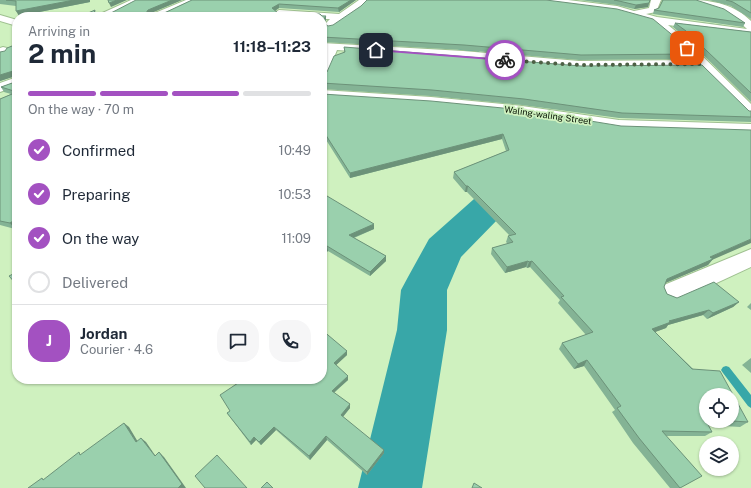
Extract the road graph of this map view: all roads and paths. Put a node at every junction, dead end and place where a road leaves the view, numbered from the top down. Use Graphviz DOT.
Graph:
graph roads {
  1 [pos="138,0"];
  2 [pos="194,0"];
  3 [pos="364,0"];
  4 [pos="546,0"];
  5 [pos="656,0"];
  6 [pos="696,0"];
  7 [pos="317,7"];
  8 [pos="350,11"];
  9 [pos="113,12"];
  10 [pos="168,12"];
  11 [pos="636,13"];
  12 [pos="327,16"];
  13 [pos="339,17"];
  14 [pos="0,18"];
  15 [pos="656,20"];
  16 [pos="12,22"];
  17 [pos="751,27"];
  18 [pos="327,28"];
  19 [pos="751,34"];
  20 [pos="327,47"];
  21 [pos="702,64"];
  22 [pos="12,83"];
  23 [pos="0,88"];
  24 [pos="327,94"];
  25 [pos="744,100"];
  26 [pos="751,112"];
  27 [pos="751,129"];
  28 [pos="751,258"];
  29 [pos="673,292"];
  1 -- 9 [label="street"];
  2 -- 10 [label="street"];
  3 -- 8 [label="street"];
  4 -- 11 [label="street"];
  5 -- 11 [label="street"];
  6 -- 17 [label="street"];
  7 -- 8 [label="street"];
  8 -- 13 [label="street"];
  11 -- 15 [label="street"];
  12 -- 13 [label="street"];
  13 -- 18 [label="street"];
  14 -- 16 [label="street"];
  15 -- 19 [label="street"];
  15 -- 21 [label="street"];
  20 -- 21 [label="street"];
  21 -- 25 [label="street"];
  22 -- 23 [label="street"];
  24 -- 27 [label="street, Waling-waling Street"];
  25 -- 26 [label="street"];
  28 -- 29 [label="street"];
}
